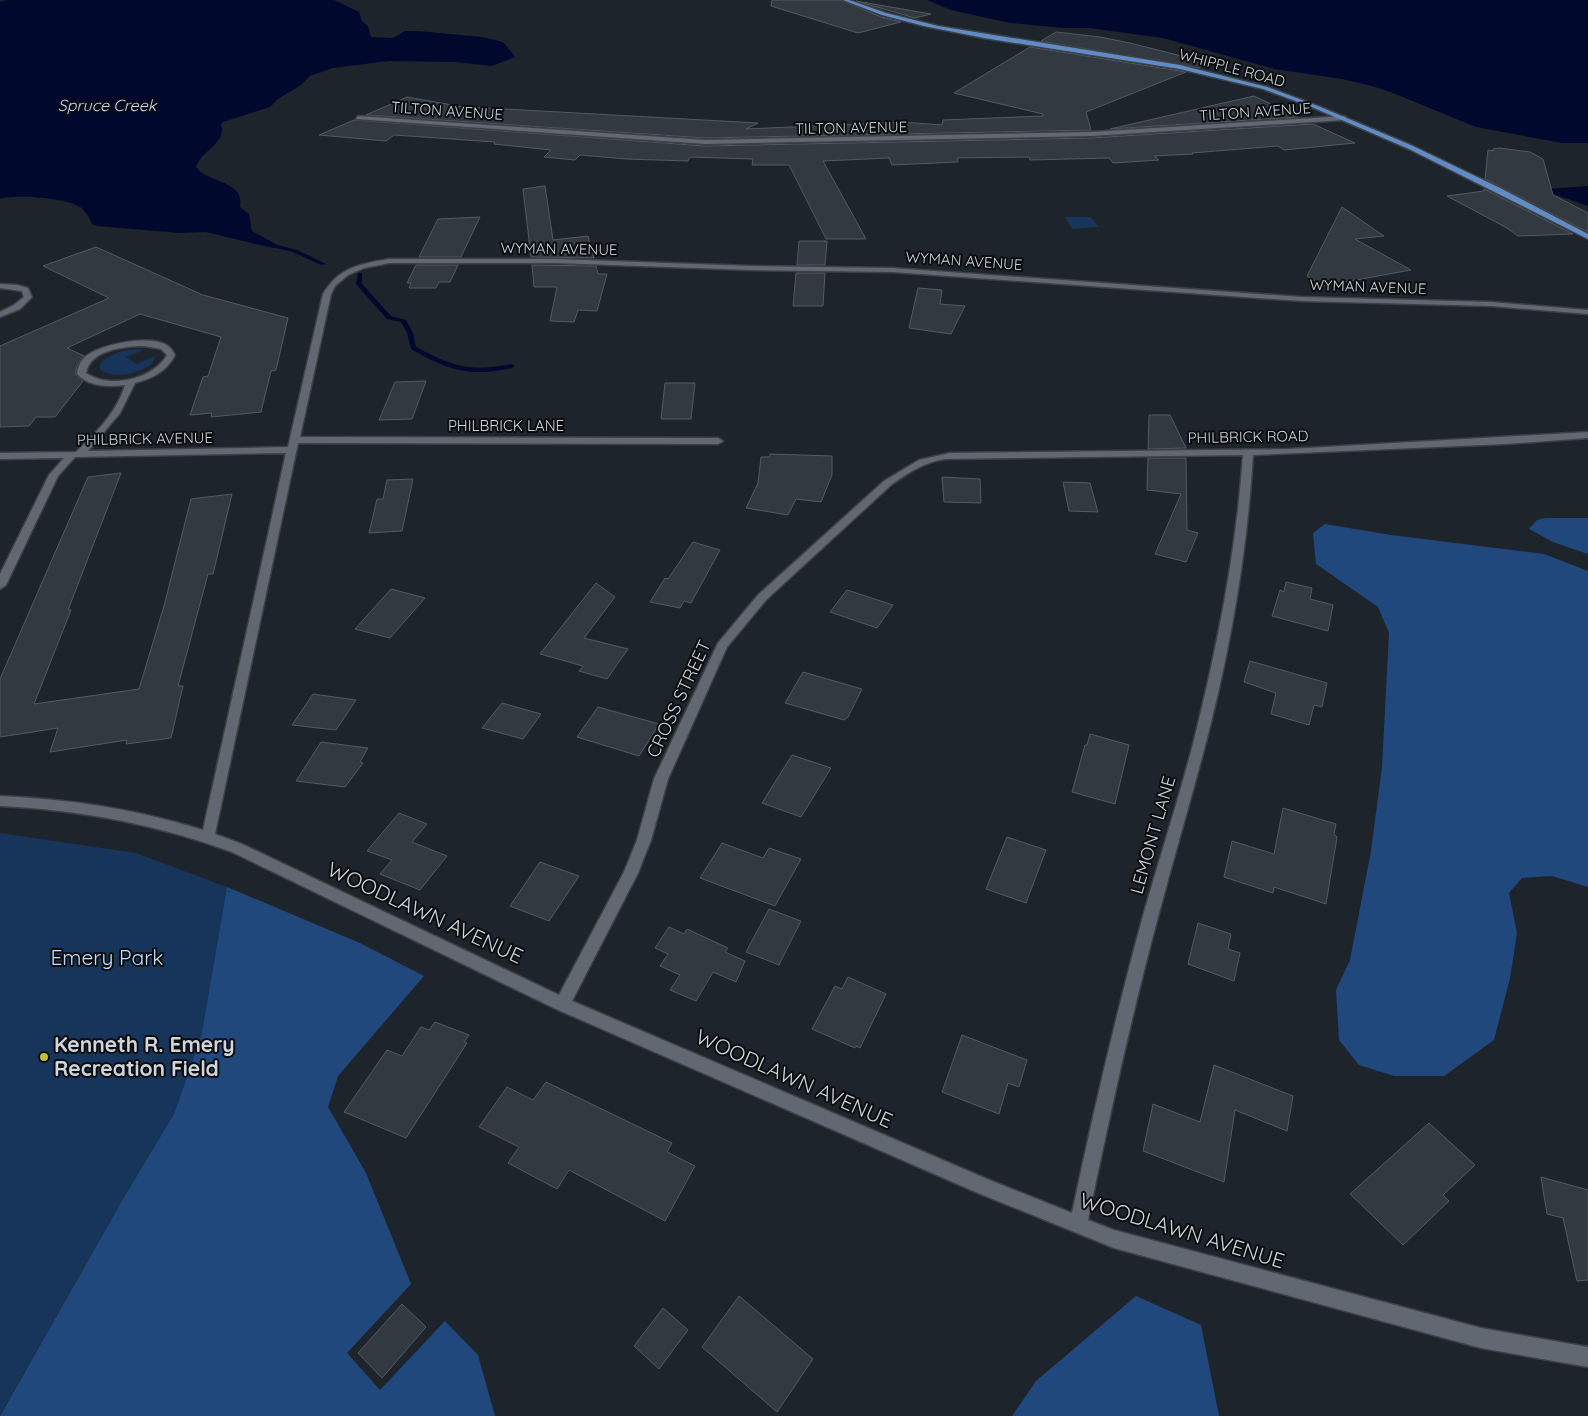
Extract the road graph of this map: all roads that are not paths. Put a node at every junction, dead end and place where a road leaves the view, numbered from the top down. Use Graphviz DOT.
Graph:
graph roads {
  1 [pos="845,0"];
  2 [pos="358,118"];
  3 [pos="1344,118"];
  4 [pos="1588,237"];
  5 [pos="0,286"];
  6 [pos="1588,312"];
  7 [pos="0,315"];
  8 [pos="131,381"];
  9 [pos="1588,435"];
  10 [pos="718,441"];
  11 [pos="293,445"];
  12 [pos="1248,453"];
  13 [pos="75,455"];
  14 [pos="0,456"];
  15 [pos="910,468"];
  16 [pos="0,585"];
  17 [pos="0,801"];
  18 [pos="208,837"];
  19 [pos="562,1004"];
  20 [pos="1078,1225"];
  21 [pos="1588,1356"];
  1 -- 3 [label="main road, WHIPPLE ROAD"];
  2 -- 3 [label="street, TILTON AVENUE"];
  3 -- 4 [label="main road, WHIPPLE ROAD"];
  5 -- 7 [label="street"];
  6 -- 11 [label="street, WYMAN AVENUE"];
  8 -- 8 [label="street"];
  8 -- 13 [label="street"];
  9 -- 12 [label="street, PHILBRICK ROAD"];
  10 -- 11 [label="street, PHILBRICK LANE"];
  11 -- 13 [label="street, PHILBRICK AVENUE"];
  11 -- 18 [label="street"];
  12 -- 15 [label="street, PHILBRICK ROAD"];
  12 -- 20 [label="street, LEMONT LANE"];
  13 -- 14 [label="street, PHILBRICK AVENUE"];
  13 -- 16 [label="street"];
  15 -- 19 [label="street, CROSS STREET"];
  17 -- 18 [label="street, WOODLAWN AVENUE"];
  18 -- 19 [label="street, WOODLAWN AVENUE"];
  19 -- 20 [label="street, WOODLAWN AVENUE"];
  20 -- 21 [label="street, WOODLAWN AVENUE"];
}
